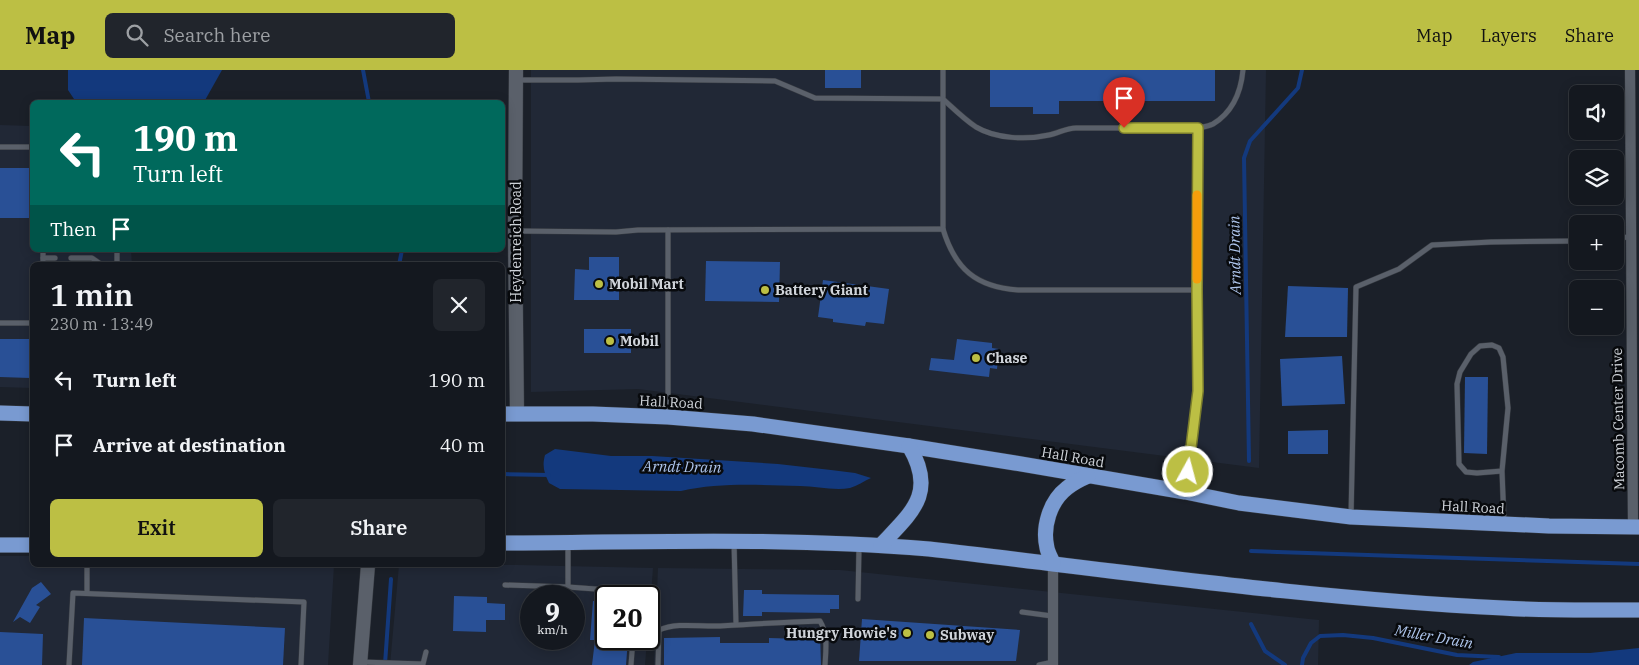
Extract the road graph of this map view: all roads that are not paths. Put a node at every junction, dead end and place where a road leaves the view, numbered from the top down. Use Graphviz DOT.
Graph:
graph roads {
  1 [pos="943,70"];
  2 [pos="1243,70"];
  3 [pos="1630,70"];
  4 [pos="516,75"];
  5 [pos="943,99"];
  6 [pos="1198,128"];
  7 [pos="0,147"];
  8 [pos="30,147"];
  9 [pos="943,229"];
  10 [pos="668,230"];
  11 [pos="515,231"];
  12 [pos="1624,237"];
  13 [pos="1630,237"];
  14 [pos="1569,241"];
  15 [pos="42,252"];
  16 [pos="43,258"];
  17 [pos="55,258"];
  18 [pos="71,258"];
  19 [pos="43,262"];
  20 [pos="98,262"];
  21 [pos="1197,290"];
  22 [pos="0,323"];
  23 [pos="30,323"];
  24 [pos="0,413"];
  25 [pos="30,414"];
  26 [pos="510,414"];
  27 [pos="668,418"];
  28 [pos="909,446"];
  29 [pos="1502,471"];
  30 [pos="1088,476"];
  31 [pos="1185,492"];
  32 [pos="1351,517"];
  33 [pos="1504,525"];
  34 [pos="1636,527"];
  35 [pos="734,541"];
  36 [pos="568,542"];
  37 [pos="505,543"];
  38 [pos="859,544"];
  39 [pos="0,545"];
  40 [pos="30,545"];
  41 [pos="881,545"];
  42 [pos="1053,563"];
  43 [pos="87,567"];
  44 [pos="368,567"];
  45 [pos="505,585"];
  46 [pos="520,585"];
  47 [pos="568,585"];
  48 [pos="87,594"];
  49 [pos="858,599"];
  50 [pos="1639,610"];
  51 [pos="1022,612"];
  52 [pos="1053,616"];
  53 [pos="736,624"];
  54 [pos="632,650"];
  55 [pos="426,652"];
  56 [pos="1053,663"];
  57 [pos="360,664"];
  58 [pos="423,664"];
  59 [pos="69,665"];
  60 [pos="301,665"];
  61 [pos="631,665"];
  62 [pos="658,665"];
  63 [pos="825,665"];
  64 [pos="1040,665"];
  1 -- 5 [label="lane"];
  2 -- 6 [label="lane"];
  3 -- 13 [label="street, Macomb Center Drive"];
  4 -- 5 [label="lane"];
  4 -- 11 [label="street, Heydenreich Road"];
  5 -- 6 [label="lane"];
  5 -- 9 [label="lane"];
  6 -- 21 [label="lane"];
  7 -- 8 [label="lane"];
  9 -- 10 [label="lane"];
  9 -- 21 [label="lane"];
  10 -- 11 [label="lane"];
  10 -- 27 [label="lane"];
  11 -- 26 [label="street, Heydenreich Road"];
  12 -- 13 [label="lane"];
  13 -- 34 [label="street, Macomb Center Drive"];
  14 -- 32 [label="lane"];
  15 -- 16 [label="lane"];
  16 -- 17 [label="lane"];
  16 -- 19 [label="lane"];
  18 -- 20 [label="lane"];
  21 -- 31 [label="lane"];
  22 -- 23 [label="lane"];
  24 -- 25 [label="highway"];
  26 -- 27 [label="highway, Hall Road"];
  27 -- 28 [label="highway, Hall Road"];
  28 -- 30 [label="highway, Hall Road"];
  28 -- 41 [label="highway"];
  29 -- 29 [label="lane"];
  29 -- 33 [label="lane"];
  30 -- 31 [label="highway, Hall Road"];
  30 -- 42 [label="highway"];
  31 -- 32 [label="highway, Hall Road"];
  32 -- 33 [label="highway, Hall Road"];
  33 -- 34 [label="highway, Hall Road"];
  35 -- 36 [label="highway"];
  35 -- 38 [label="highway"];
  35 -- 53 [label="lane"];
  36 -- 37 [label="highway"];
  36 -- 47 [label="lane"];
  38 -- 41 [label="highway"];
  38 -- 49 [label="lane"];
  39 -- 40 [label="highway"];
  41 -- 42 [label="highway"];
  42 -- 50 [label="highway"];
  42 -- 52 [label="street"];
  43 -- 48 [label="lane"];
  44 -- 57 [label="street"];
  45 -- 46 [label="lane"];
  48 -- 59 [label="lane"];
  48 -- 60 [label="lane"];
  51 -- 52 [label="lane"];
  52 -- 56 [label="street"];
  53 -- 62 [label="lane"];
  53 -- 63 [label="lane"];
  54 -- 61 [label="lane"];
  55 -- 58 [label="lane"];
  56 -- 64 [label="lane"];
  57 -- 58 [label="lane"];
}
